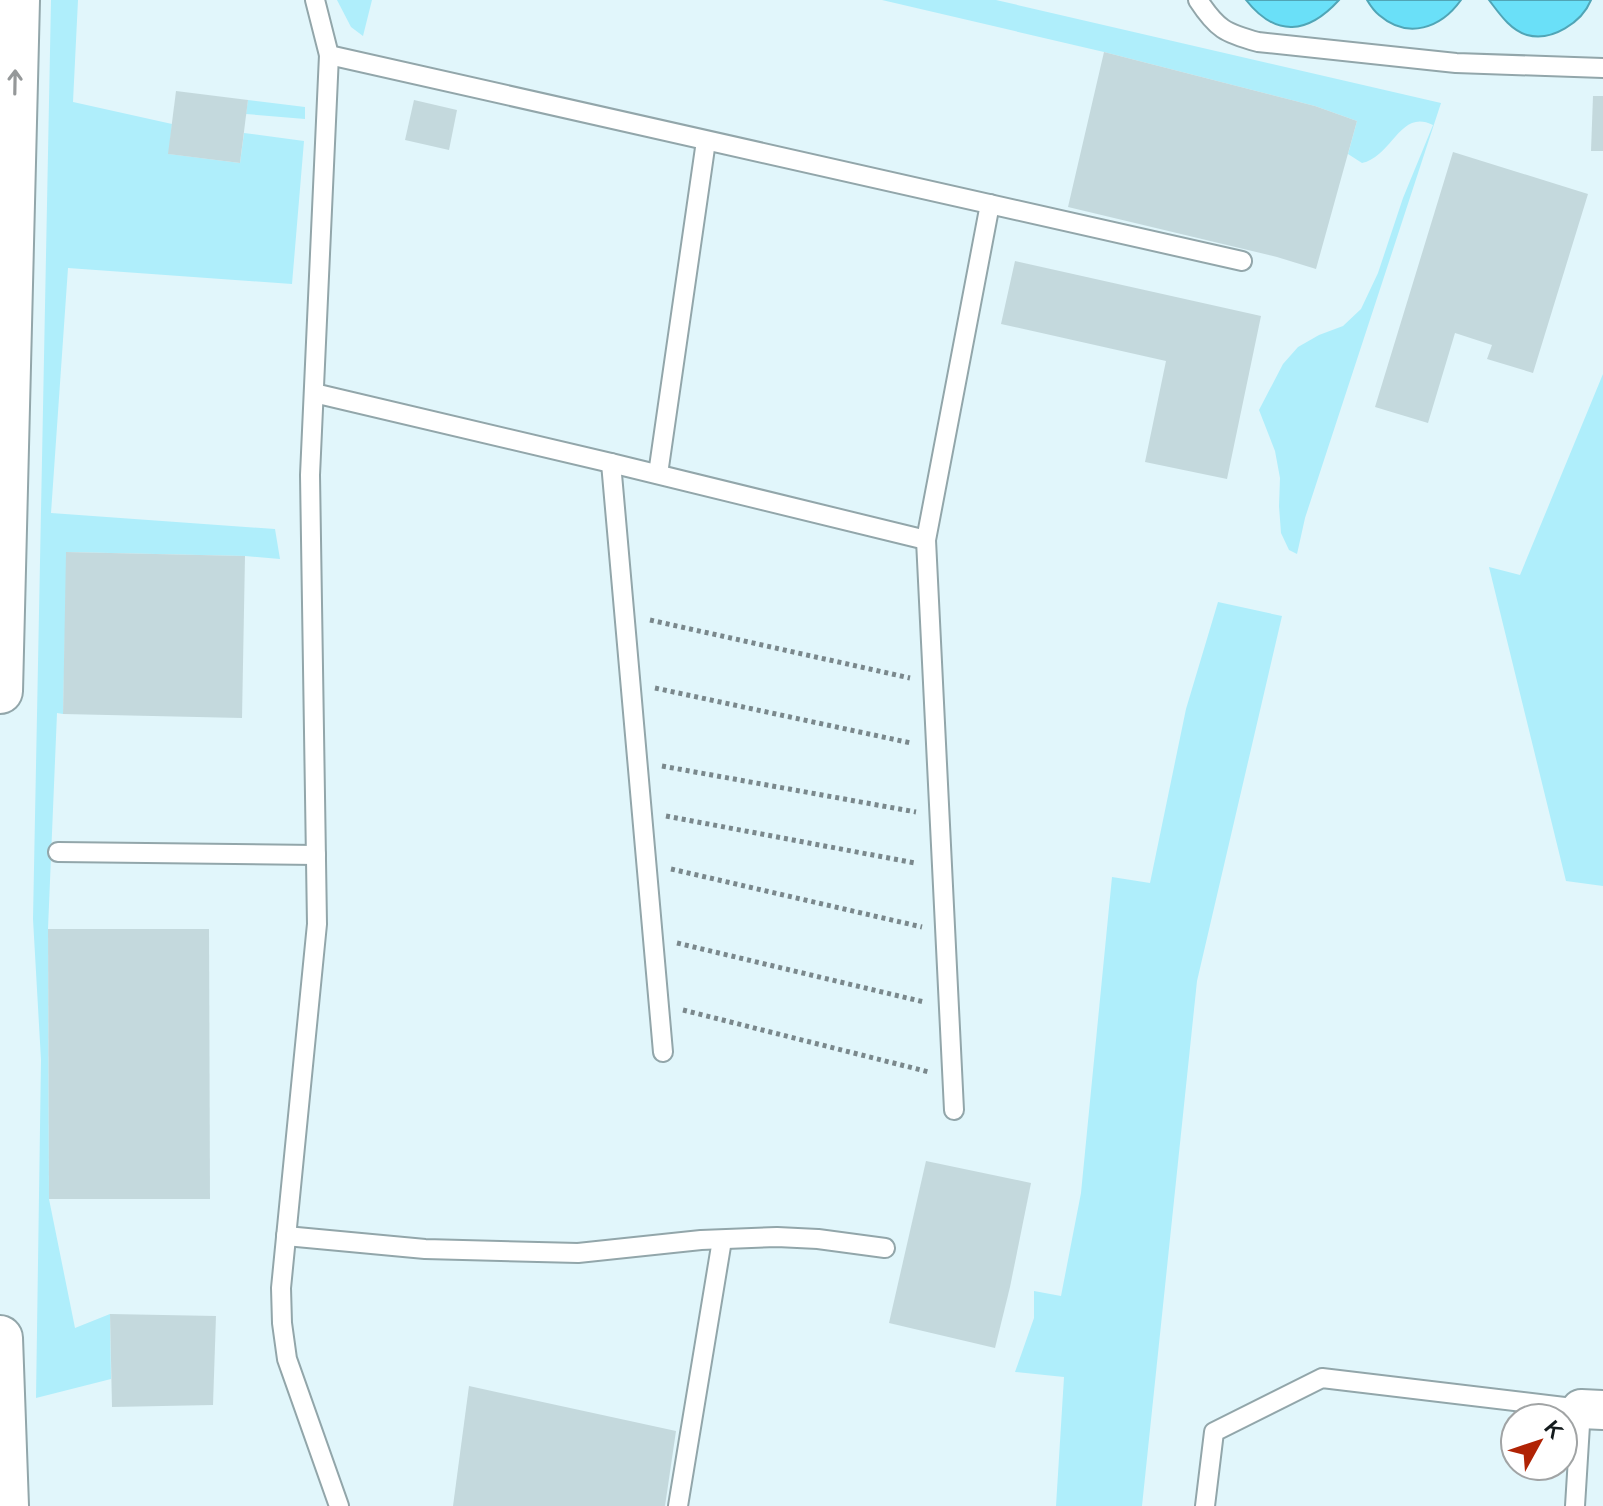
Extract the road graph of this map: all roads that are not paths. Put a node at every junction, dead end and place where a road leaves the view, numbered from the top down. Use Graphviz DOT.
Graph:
graph roads {
  1 [pos="17,0"];
  2 [pos="315,0"];
  3 [pos="1198,0"];
  4 [pos="329,55"];
  5 [pos="1603,68"];
  6 [pos="706,141"];
  7 [pos="990,204"];
  8 [pos="1242,261"];
  9 [pos="314,393"];
  10 [pos="611,463"];
  11 [pos="658,474"];
  12 [pos="926,540"];
  13 [pos="0,691"];
  14 [pos="58,852"];
  15 [pos="316,855"];
  16 [pos="663,1052"];
  17 [pos="954,1110"];
  18 [pos="286,1236"];
  19 [pos="722,1240"];
  20 [pos="885,1248"];
  21 [pos="0,1338"];
  22 [pos="1592,1409"];
  23 [pos="6,1506"];
  24 [pos="339,1506"];
  25 [pos="678,1506"];
  26 [pos="1205,1506"];
  27 [pos="1575,1506"];
  13 -- 1 [label="main road, one-way"];
  2 -- 4 [label="lane"];
  3 -- 5 [label="lane"];
  4 -- 6 [label="lane"];
  4 -- 9 [label="lane"];
  6 -- 7 [label="lane"];
  6 -- 11 [label="lane"];
  7 -- 8 [label="lane"];
  7 -- 12 [label="lane"];
  9 -- 10 [label="lane"];
  9 -- 15 [label="lane"];
  10 -- 11 [label="lane"];
  10 -- 16 [label="lane"];
  11 -- 12 [label="lane"];
  12 -- 17 [label="lane"];
  14 -- 15 [label="lane"];
  15 -- 18 [label="lane"];
  18 -- 19 [label="lane"];
  18 -- 24 [label="lane"];
  19 -- 20 [label="lane"];
  19 -- 25 [label="lane"];
  21 -- 23 [label="main road"];
  22 -- 26 [label="lane"];
  22 -- 27 [label="lane"];
}
